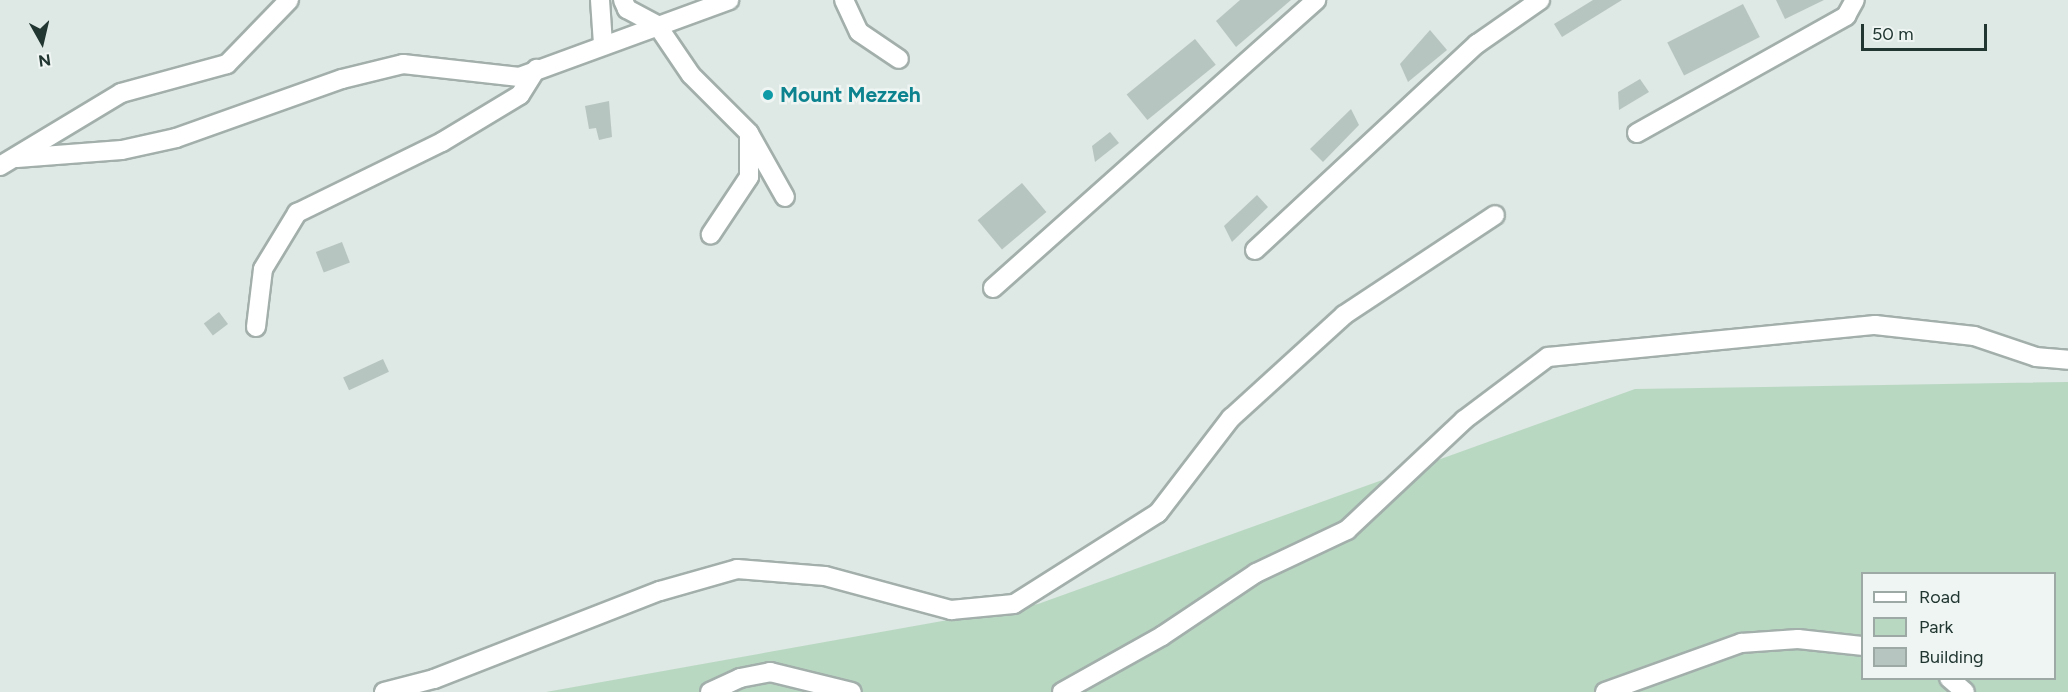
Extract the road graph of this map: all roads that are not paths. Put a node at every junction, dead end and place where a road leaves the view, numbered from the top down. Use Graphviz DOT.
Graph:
graph roads {
  1 [pos="289,0"];
  2 [pos="600,0"];
  3 [pos="623,0"];
  4 [pos="729,0"];
  5 [pos="844,0"];
  6 [pos="1316,0"];
  7 [pos="1540,0"];
  8 [pos="1855,0"];
  9 [pos="657,25"];
  10 [pos="603,44"];
  11 [pos="899,59"];
  12 [pos="536,69"];
  13 [pos="749,133"];
  14 [pos="1637,134"];
  15 [pos="17,158"];
  16 [pos="0,166"];
  17 [pos="785,197"];
  18 [pos="1495,215"];
  19 [pos="711,234"];
  20 [pos="1255,250"];
  21 [pos="993,288"];
  22 [pos="256,327"];
  23 [pos="2068,360"];
  24 [pos="1861,646"];
  25 [pos="1951,680"];
  26 [pos="1611,691"];
  27 [pos="384,692"];
  28 [pos="710,692"];
  29 [pos="852,692"];
  30 [pos="1062,692"];
  31 [pos="1965,692"];
  1 -- 15 [label="street"];
  2 -- 10 [label="street"];
  3 -- 9 [label="street"];
  4 -- 9 [label="street"];
  5 -- 11 [label="street"];
  6 -- 21 [label="street"];
  7 -- 20 [label="street"];
  8 -- 14 [label="street"];
  9 -- 10 [label="street"];
  9 -- 13 [label="street"];
  10 -- 12 [label="street"];
  12 -- 15 [label="street"];
  12 -- 22 [label="street"];
  13 -- 17 [label="street"];
  13 -- 19 [label="street"];
  15 -- 16 [label="street"];
  18 -- 27 [label="street"];
  23 -- 30 [label="street"];
  24 -- 26 [label="street"];
  25 -- 31 [label="street"];
  28 -- 29 [label="street"];
}
